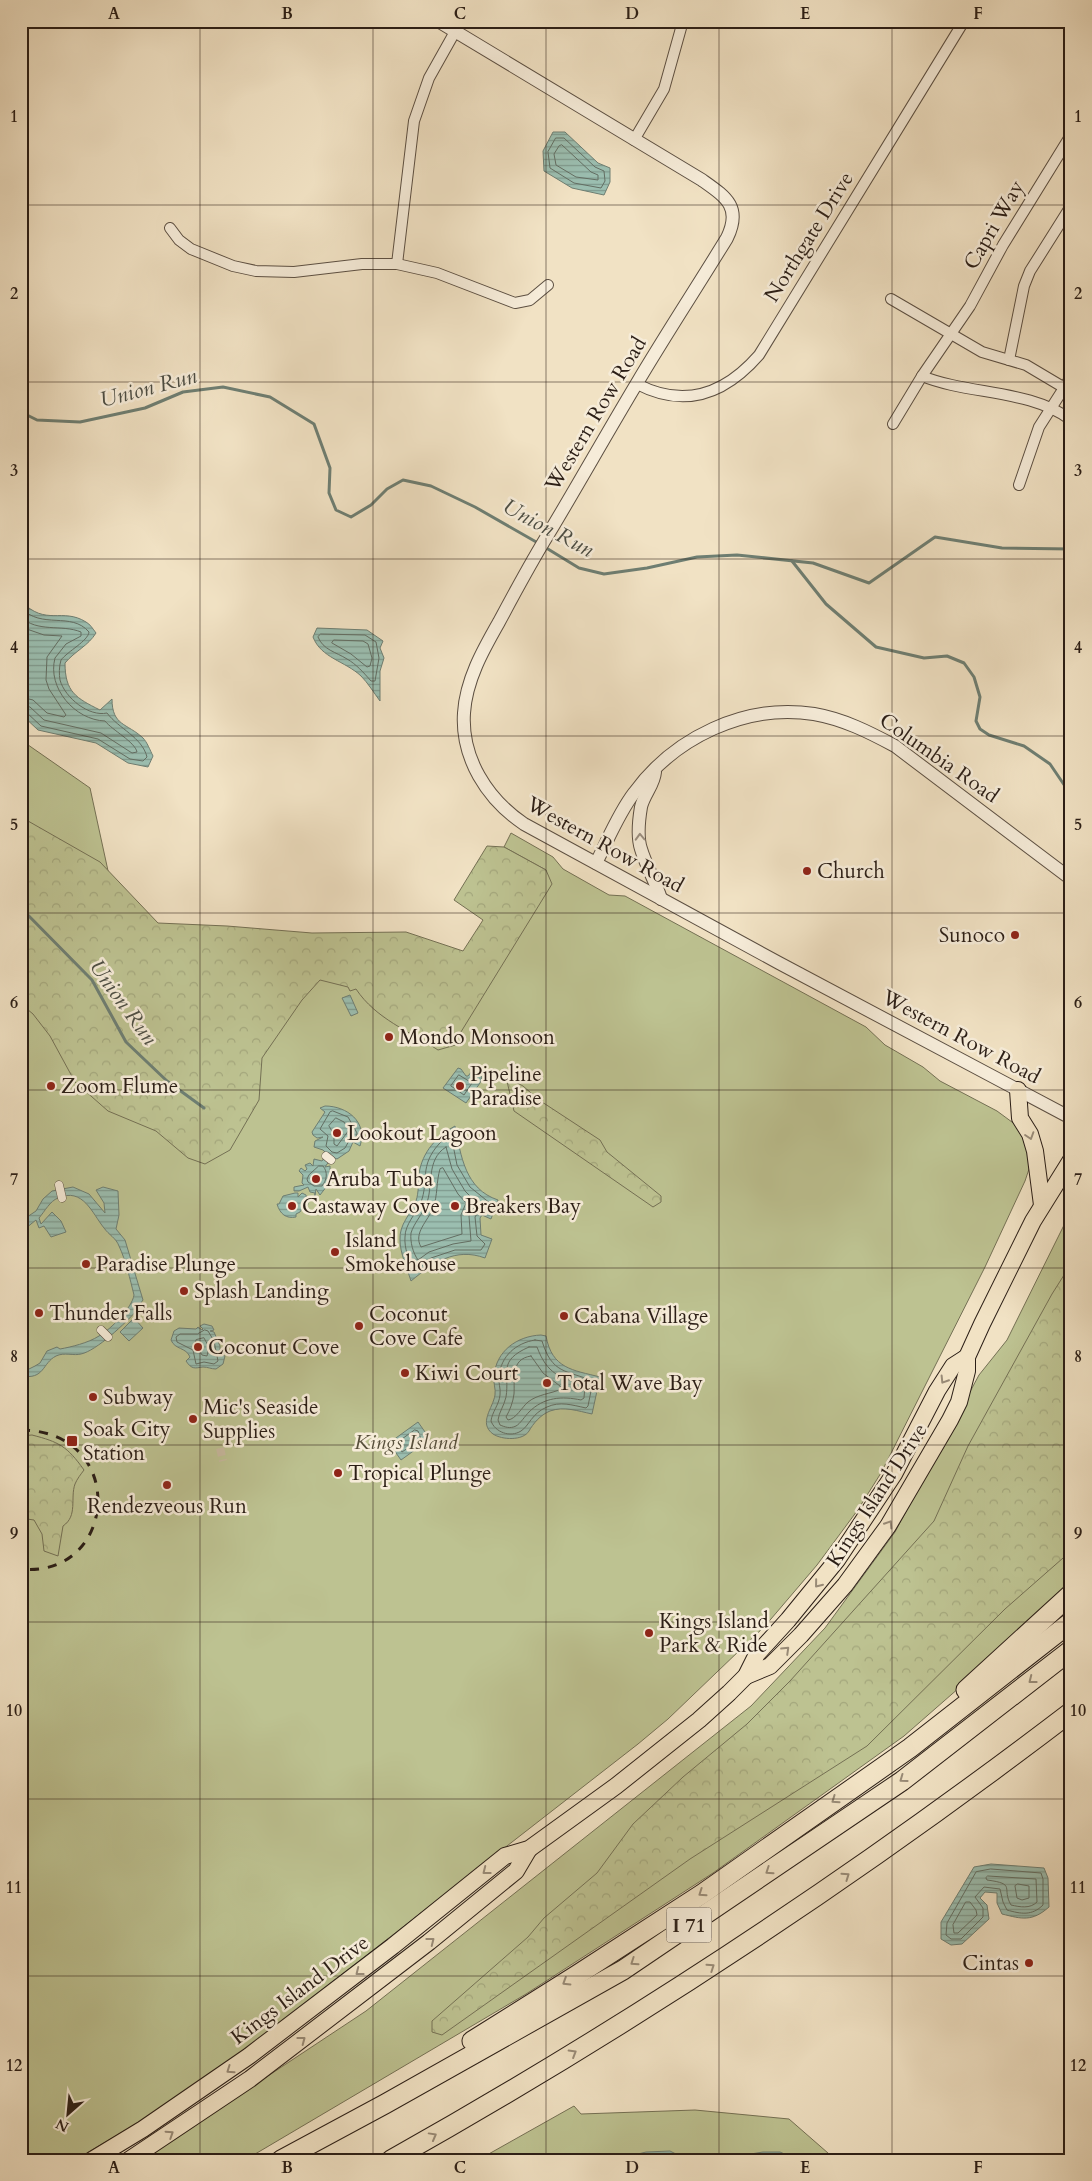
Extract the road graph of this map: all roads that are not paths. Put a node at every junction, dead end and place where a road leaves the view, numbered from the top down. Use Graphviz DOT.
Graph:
graph roads {
  1 [pos="438,21"];
  2 [pos="684,21"];
  3 [pos="964,21"];
  4 [pos="458,26"];
  5 [pos="1071,135"];
  6 [pos="634,140"];
  7 [pos="1071,206"];
  8 [pos="170,228"];
  9 [pos="397,264"];
  10 [pos="548,285"];
  11 [pos="891,299"];
  12 [pos="950,333"];
  13 [pos="1009,360"];
  14 [pos="922,376"];
  15 [pos="1071,377"];
  16 [pos="637,384"];
  17 [pos="1063,387"];
  18 [pos="1050,408"];
  19 [pos="1071,420"];
  20 [pos="892,424"];
  21 [pos="1019,485"];
  22 [pos="655,768"];
  23 [pos="596,863"];
  24 [pos="1071,879"];
  25 [pos="661,899"];
  26 [pos="1018,1090"];
  27 [pos="1071,1118"];
  28 [pos="1071,1160"];
  29 [pos="58,1185"];
  30 [pos="62,1198"];
  31 [pos="1042,1205"];
  32 [pos="101,1330"];
  33 [pos="108,1337"];
  34 [pos="967,1357"];
  35 [pos="1071,1594"];
  36 [pos="1071,1622"];
  37 [pos="1071,1650"];
  38 [pos="746,1676"];
  39 [pos="1071,1712"];
  40 [pos="910,1748"];
  41 [pos="529,1850"];
  42 [pos="426,2081"];
  43 [pos="92,2160"];
  44 [pos="128,2160"];
  45 [pos="281,2160"];
  46 [pos="391,2160"];
  1 -- 4 [label="street, Western Row Road"];
  2 -- 6 [label="street"];
  3 -- 16 [label="street, Northgate Drive"];
  4 -- 6 [label="street, Western Row Road"];
  4 -- 9 [label="street"];
  5 -- 12 [label="street, Capri Way"];
  6 -- 16 [label="street, Western Row Road"];
  7 -- 13 [label="street"];
  8 -- 9 [label="street"];
  9 -- 10 [label="street"];
  11 -- 12 [label="street"];
  12 -- 13 [label="street"];
  12 -- 14 [label="street, Capri Way"];
  13 -- 17 [label="street"];
  14 -- 18 [label="street"];
  14 -- 20 [label="street, Capri Way"];
  15 -- 17 [label="street"];
  16 -- 23 [label="street, Western Row Road"];
  17 -- 18 [label="street"];
  18 -- 19 [label="street"];
  18 -- 21 [label="street"];
  22 -- 23 [label="street, Columbia Road"];
  22 -- 24 [label="street, Columbia Road"];
  25 -- 22 [label="street, one-way"];
  23 -- 25 [label="street, Western Row Road"];
  25 -- 26 [label="street, Western Row Road"];
  26 -- 27 [label="street, Western Row Road"];
  26 -- 31 [label="main road, one-way"];
  28 -- 31 [label="main road, Kings Island Drive"];
  29 -- 30 [label="street"];
  31 -- 34 [label="main road, Kings Island Drive"];
  32 -- 33 [label="street"];
  34 -- 38 [label="main road, Kings Island Drive, one-way"];
  38 -- 34 [label="main road, Kings Island Drive, one-way"];
  35 -- 40 [label="highway"];
  36 -- 40 [label="highway"];
  37 -- 42 [label="highway, I 71, one-way"];
  38 -- 41 [label="main road, Kings Island Drive"];
  46 -- 39 [label="highway, I 71, one-way"];
  40 -- 42 [label="highway, one-way"];
  41 -- 43 [label="main road, Kings Island Drive, one-way"];
  44 -- 41 [label="main road, Kings Island Drive, one-way"];
  42 -- 45 [label="highway, I 71"];
}
